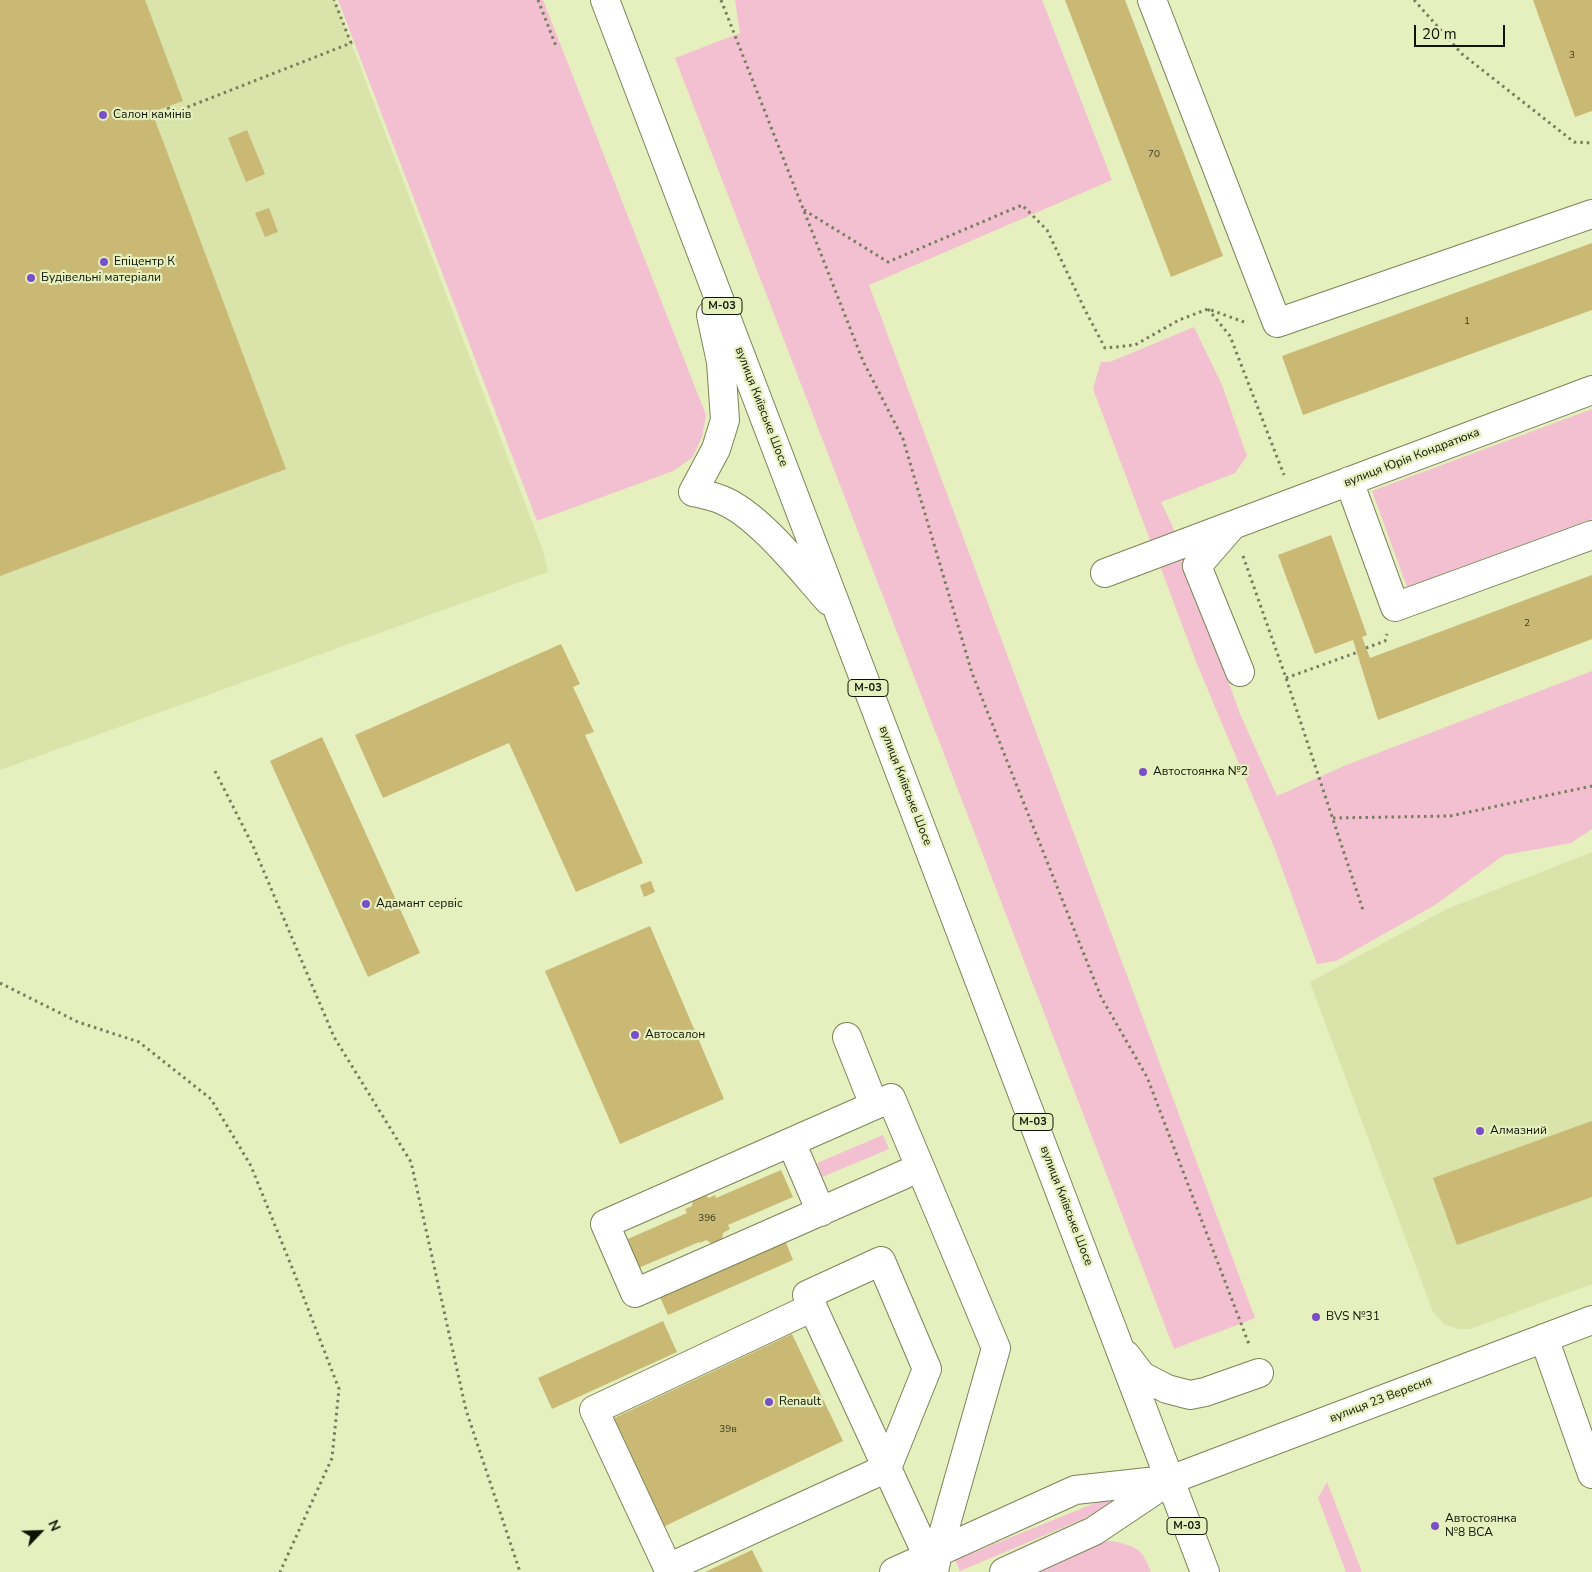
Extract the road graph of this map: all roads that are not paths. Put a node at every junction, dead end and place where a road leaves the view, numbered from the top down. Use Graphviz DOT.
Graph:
graph roads {
  1 [pos="605,0"];
  2 [pos="1152,0"];
  3 [pos="1592,214"];
  4 [pos="692,227"];
  5 [pos="1592,390"];
  6 [pos="1349,482"];
  7 [pos="1232,526"];
  8 [pos="1592,535"];
  9 [pos="1104,573"];
  10 [pos="839,611"];
  11 [pos="1240,672"];
  12 [pos="847,1037"];
  13 [pos="874,1106"];
  14 [pos="791,1142"];
  15 [pos="919,1168"];
  16 [pos="821,1212"];
  17 [pos="813,1307"];
  18 [pos="1592,1320"];
  19 [pos="1544,1338"];
  20 [pos="1117,1341"];
  21 [pos="1259,1372"];
  22 [pos="887,1468"];
  23 [pos="1592,1474"];
  24 [pos="1170,1480"];
  25 [pos="933,1560"];
  26 [pos="894,1572"];
  27 [pos="1004,1572"];
  28 [pos="1204,1572"];
  1 -- 4 [label="main road, вулиця Київське Шосе / М-03"];
  2 -- 3 [label="main road"];
  4 -- 10 [label="main road, вулиця Київське Шосе / М-03"];
  4 -- 10 [label="main road"];
  5 -- 6 [label="main road, вулиця Юрія Кондратюка"];
  6 -- 7 [label="main road, вулиця Юрія Кондратюка"];
  6 -- 8 [label="main road"];
  7 -- 9 [label="main road, вулиця Юрія Кондратюка"];
  7 -- 11 [label="main road"];
  10 -- 20 [label="main road, вулиця Київське Шосе / М-03"];
  12 -- 13 [label="main road"];
  13 -- 14 [label="main road"];
  13 -- 15 [label="main road"];
  14 -- 16 [label="main road"];
  14 -- 16 [label="main road"];
  15 -- 16 [label="main road"];
  15 -- 25 [label="main road"];
  17 -- 22 [label="main road"];
  17 -- 22 [label="main road"];
  17 -- 22 [label="main road"];
  18 -- 19 [label="main road, вулиця 23 Вересня"];
  19 -- 23 [label="main road"];
  19 -- 24 [label="main road, вулиця 23 Вересня"];
  20 -- 21 [label="main road"];
  20 -- 24 [label="main road, вулиця Київське Шосе / М-03"];
  22 -- 25 [label="main road"];
  24 -- 25 [label="main road"];
  24 -- 27 [label="main road"];
  24 -- 28 [label="main road, вулиця Київське Шосе / М-03"];
  25 -- 26 [label="main road"];
}
